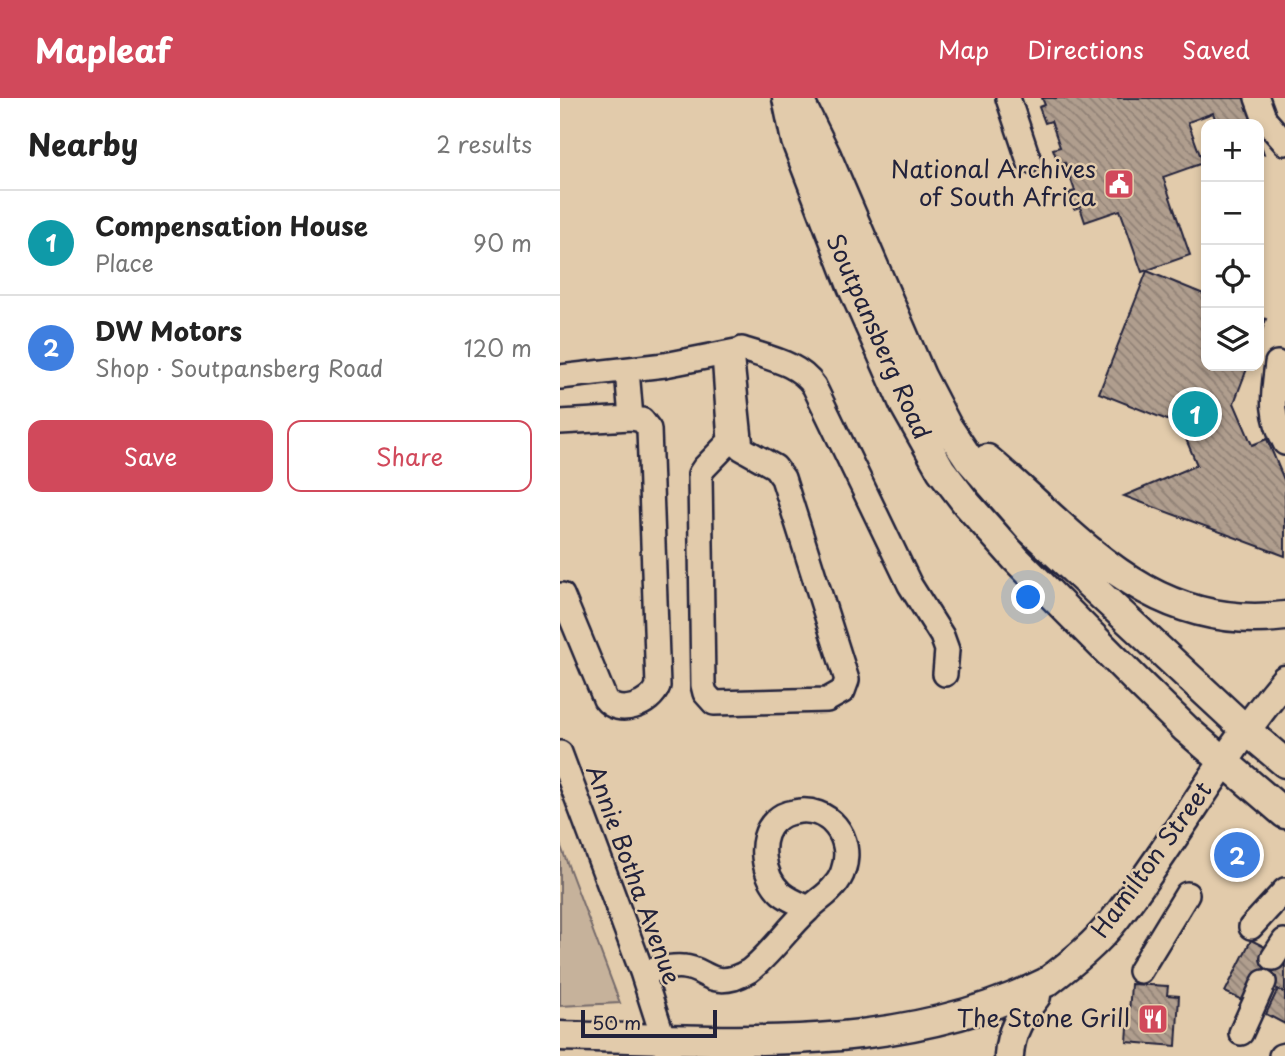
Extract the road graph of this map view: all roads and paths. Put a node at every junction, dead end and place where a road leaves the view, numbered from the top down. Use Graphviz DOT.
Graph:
graph roads {
  1 [pos="787,98"];
  2 [pos="797,98"];
  3 [pos="1008,98"];
  4 [pos="1257,98"];
  5 [pos="1285,143"];
  6 [pos="1029,161"];
  7 [pos="737,350"];
  8 [pos="1277,363"];
  9 [pos="627,370"];
  10 [pos="560,377"];
  11 [pos="631,418"];
  12 [pos="560,422"];
  13 [pos="947,426"];
  14 [pos="1285,443"];
  15 [pos="562,595"];
  16 [pos="1285,616"];
  17 [pos="945,674"];
  18 [pos="1285,680"];
  19 [pos="1247,731"];
  20 [pos="560,752"];
  21 [pos="1223,762"];
  22 [pos="1285,763"];
  23 [pos="1285,814"];
  24 [pos="1285,890"];
  25 [pos="1187,894"];
  26 [pos="809,908"];
  27 [pos="1251,927"];
  28 [pos="1140,971"];
  29 [pos="642,972"];
  30 [pos="1053,978"];
  31 [pos="1264,982"];
  32 [pos="1241,1034"];
  33 [pos="560,1036"];
  34 [pos="667,1050"];
  35 [pos="1009,1056"];
  1 -- 21 [label="main road, Soutpansberg Road"];
  2 -- 13 [label="main road, Soutpansberg Road"];
  3 -- 6 [label="street"];
  4 -- 5 [label="street"];
  7 -- 7 [label="street"];
  7 -- 9 [label="street"];
  7 -- 17 [label="street"];
  8 -- 14 [label="street"];
  9 -- 10 [label="street"];
  9 -- 11 [label="street"];
  11 -- 12 [label="street"];
  11 -- 15 [label="street"];
  13 -- 16 [label="main road"];
  13 -- 19 [label="main road, Soutpansberg Road"];
  18 -- 19 [label="main road, Hamilton Street"];
  19 -- 21 [label="main road, Hamilton Street"];
  19 -- 22 [label="main road, Soutpansberg Road"];
  20 -- 29 [label="street, Annie Botha Avenue"];
  21 -- 23 [label="main road, Soutpansberg Road"];
  21 -- 30 [label="main road, Hamilton Street"];
  24 -- 27 [label="street"];
  25 -- 28 [label="street"];
  26 -- 29 [label="street"];
  29 -- 34 [label="street, Annie Botha Avenue"];
  30 -- 34 [label="main road, Hamilton Street"];
  30 -- 35 [label="main road"];
  31 -- 32 [label="street"];
  33 -- 34 [label="main road, Hamilton Street"];
}
